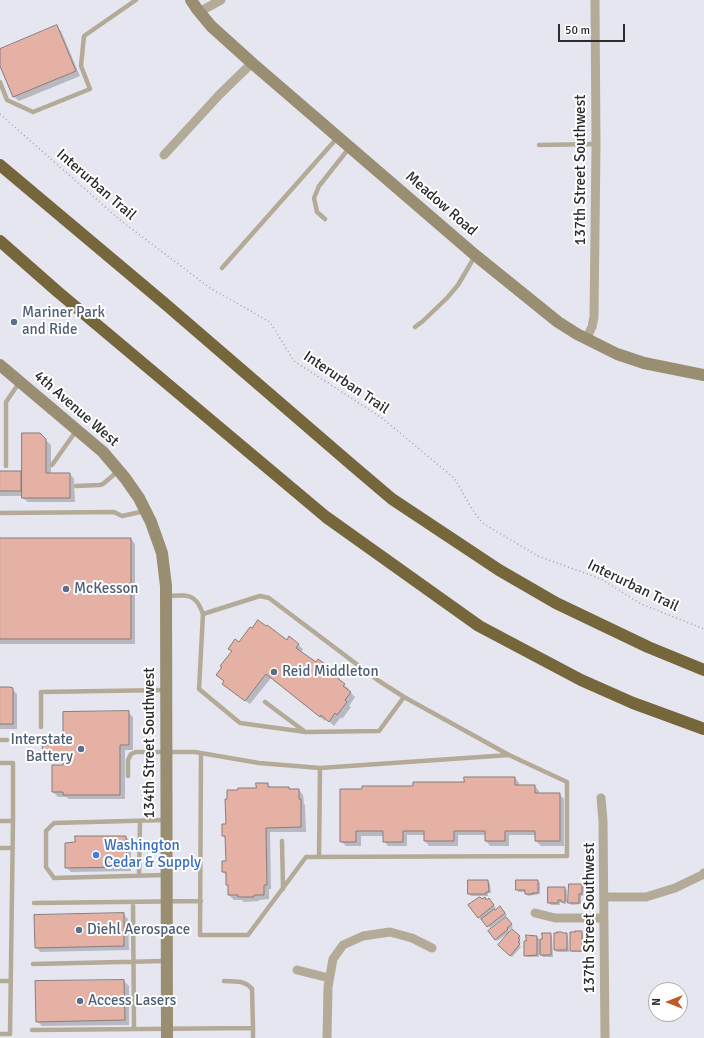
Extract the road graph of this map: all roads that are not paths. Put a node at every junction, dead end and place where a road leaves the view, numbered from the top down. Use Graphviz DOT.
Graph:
graph roads {
  1 [pos="136,0"];
  2 [pos="192,0"];
  3 [pos="220,0"];
  4 [pos="595,0"];
  5 [pos="199,12"];
  6 [pos="252,63"];
  7 [pos="0,82"];
  8 [pos="338,137"];
  9 [pos="539,144"];
  10 [pos="596,144"];
  11 [pos="350,148"];
  12 [pos="164,155"];
  13 [pos="0,164"];
  14 [pos="325,219"];
  15 [pos="0,241"];
  16 [pos="0,247"];
  17 [pos="475,255"];
  18 [pos="222,268"];
  19 [pos="58,292"];
  20 [pos="416,327"];
  21 [pos="586,339"];
  22 [pos="0,365"];
  23 [pos="704,375"];
  24 [pos="20,382"];
  25 [pos="77,430"];
  26 [pos="52,465"];
  27 [pos="6,466"];
  28 [pos="119,470"];
  29 [pos="76,486"];
  30 [pos="0,513"];
  31 [pos="148,516"];
  32 [pos="166,596"];
  33 [pos="203,614"];
  34 [pos="704,670"];
  35 [pos="166,690"];
  36 [pos="404,697"];
  37 [pos="265,702"];
  38 [pos="41,727"];
  39 [pos="704,729"];
  40 [pos="306,732"];
  41 [pos="0,740"];
  42 [pos="7,740"];
  43 [pos="166,752"];
  44 [pos="201,753"];
  45 [pos="508,755"];
  46 [pos="0,763"];
  47 [pos="320,768"];
  48 [pos="128,776"];
  49 [pos="601,798"];
  50 [pos="0,820"];
  51 [pos="166,820"];
  52 [pos="13,821"];
  53 [pos="140,821"];
  54 [pos="282,841"];
  55 [pos="0,848"];
  56 [pos="13,848"];
  57 [pos="320,857"];
  58 [pos="704,873"];
  59 [pos="167,875"];
  60 [pos="140,876"];
  61 [pos="283,889"];
  62 [pos="604,897"];
  63 [pos="167,901"];
  64 [pos="201,901"];
  65 [pos="133,902"];
  66 [pos="34,903"];
  67 [pos="535,913"];
  68 [pos="604,918"];
  69 [pos="432,948"];
  70 [pos="167,961"];
  71 [pos="133,962"];
  72 [pos="33,964"];
  73 [pos="297,970"];
  74 [pos="329,978"];
  75 [pos="0,981"];
  76 [pos="11,981"];
  77 [pos="224,981"];
  78 [pos="253,1028"];
  79 [pos="134,1029"];
  80 [pos="32,1030"];
  81 [pos="167,1033"];
  82 [pos="0,1034"];
  83 [pos="253,1038"];
  84 [pos="327,1038"];
  85 [pos="605,1038"];
  1 -- 7 [label="lane"];
  2 -- 5 [label="street, Meadow Road"];
  3 -- 5 [label="street"];
  4 -- 10 [label="street, 137th Street Southwest"];
  5 -- 6 [label="street, Meadow Road"];
  6 -- 8 [label="street, Meadow Road"];
  6 -- 12 [label="street"];
  8 -- 11 [label="street, Meadow Road"];
  8 -- 18 [label="lane"];
  9 -- 10 [label="lane"];
  10 -- 21 [label="street, 137th Street Southwest"];
  11 -- 14 [label="lane"];
  11 -- 17 [label="street, Meadow Road"];
  13 -- 34 [label="highway"];
  15 -- 19 [label="highway"];
  16 -- 19 [label="highway"];
  17 -- 20 [label="lane"];
  17 -- 21 [label="street, Meadow Road"];
  19 -- 39 [label="highway"];
  21 -- 23 [label="street, Meadow Road"];
  22 -- 24 [label="street, 4th Avenue West"];
  24 -- 25 [label="street, 4th Avenue West"];
  24 -- 27 [label="lane"];
  25 -- 26 [label="lane"];
  25 -- 28 [label="street, 4th Avenue West"];
  28 -- 29 [label="lane"];
  28 -- 31 [label="street, 4th Avenue West"];
  30 -- 31 [label="lane"];
  31 -- 32 [label="street, 134th Street Southwest"];
  32 -- 33 [label="lane"];
  32 -- 35 [label="street, 134th Street Southwest"];
  33 -- 36 [label="lane"];
  33 -- 40 [label="lane"];
  35 -- 38 [label="lane"];
  35 -- 43 [label="street, 134th Street Southwest"];
  36 -- 40 [label="lane"];
  36 -- 45 [label="lane"];
  37 -- 40 [label="lane"];
  41 -- 42 [label="lane"];
  43 -- 44 [label="lane"];
  43 -- 48 [label="lane"];
  43 -- 51 [label="street, 134th Street Southwest"];
  44 -- 47 [label="lane"];
  44 -- 64 [label="lane"];
  45 -- 47 [label="lane"];
  45 -- 57 [label="lane"];
  46 -- 52 [label="lane"];
  47 -- 57 [label="lane"];
  49 -- 62 [label="street, 137th Street Southwest"];
  50 -- 52 [label="lane"];
  51 -- 53 [label="lane"];
  51 -- 59 [label="street, 134th Street Southwest"];
  52 -- 56 [label="lane"];
  53 -- 60 [label="lane"];
  53 -- 60 [label="lane"];
  54 -- 61 [label="lane"];
  55 -- 56 [label="lane"];
  56 -- 76 [label="lane"];
  57 -- 61 [label="lane"];
  58 -- 62 [label="street"];
  59 -- 60 [label="lane"];
  59 -- 63 [label="street, 134th Street Southwest"];
  61 -- 64 [label="lane"];
  62 -- 68 [label="street, 137th Street Southwest"];
  63 -- 64 [label="lane"];
  63 -- 65 [label="lane"];
  63 -- 70 [label="street, 134th Street Southwest"];
  65 -- 66 [label="lane"];
  65 -- 71 [label="lane"];
  67 -- 68 [label="street"];
  68 -- 85 [label="street, 137th Street Southwest"];
  69 -- 74 [label="street"];
  70 -- 71 [label="lane"];
  70 -- 81 [label="street, 134th Street Southwest"];
  71 -- 72 [label="lane"];
  71 -- 79 [label="lane"];
  73 -- 74 [label="street"];
  74 -- 84 [label="street"];
  75 -- 76 [label="lane"];
  76 -- 82 [label="lane"];
  77 -- 78 [label="lane"];
  78 -- 81 [label="lane"];
  78 -- 83 [label="lane"];
  79 -- 80 [label="lane"];
  79 -- 81 [label="lane"];
}
